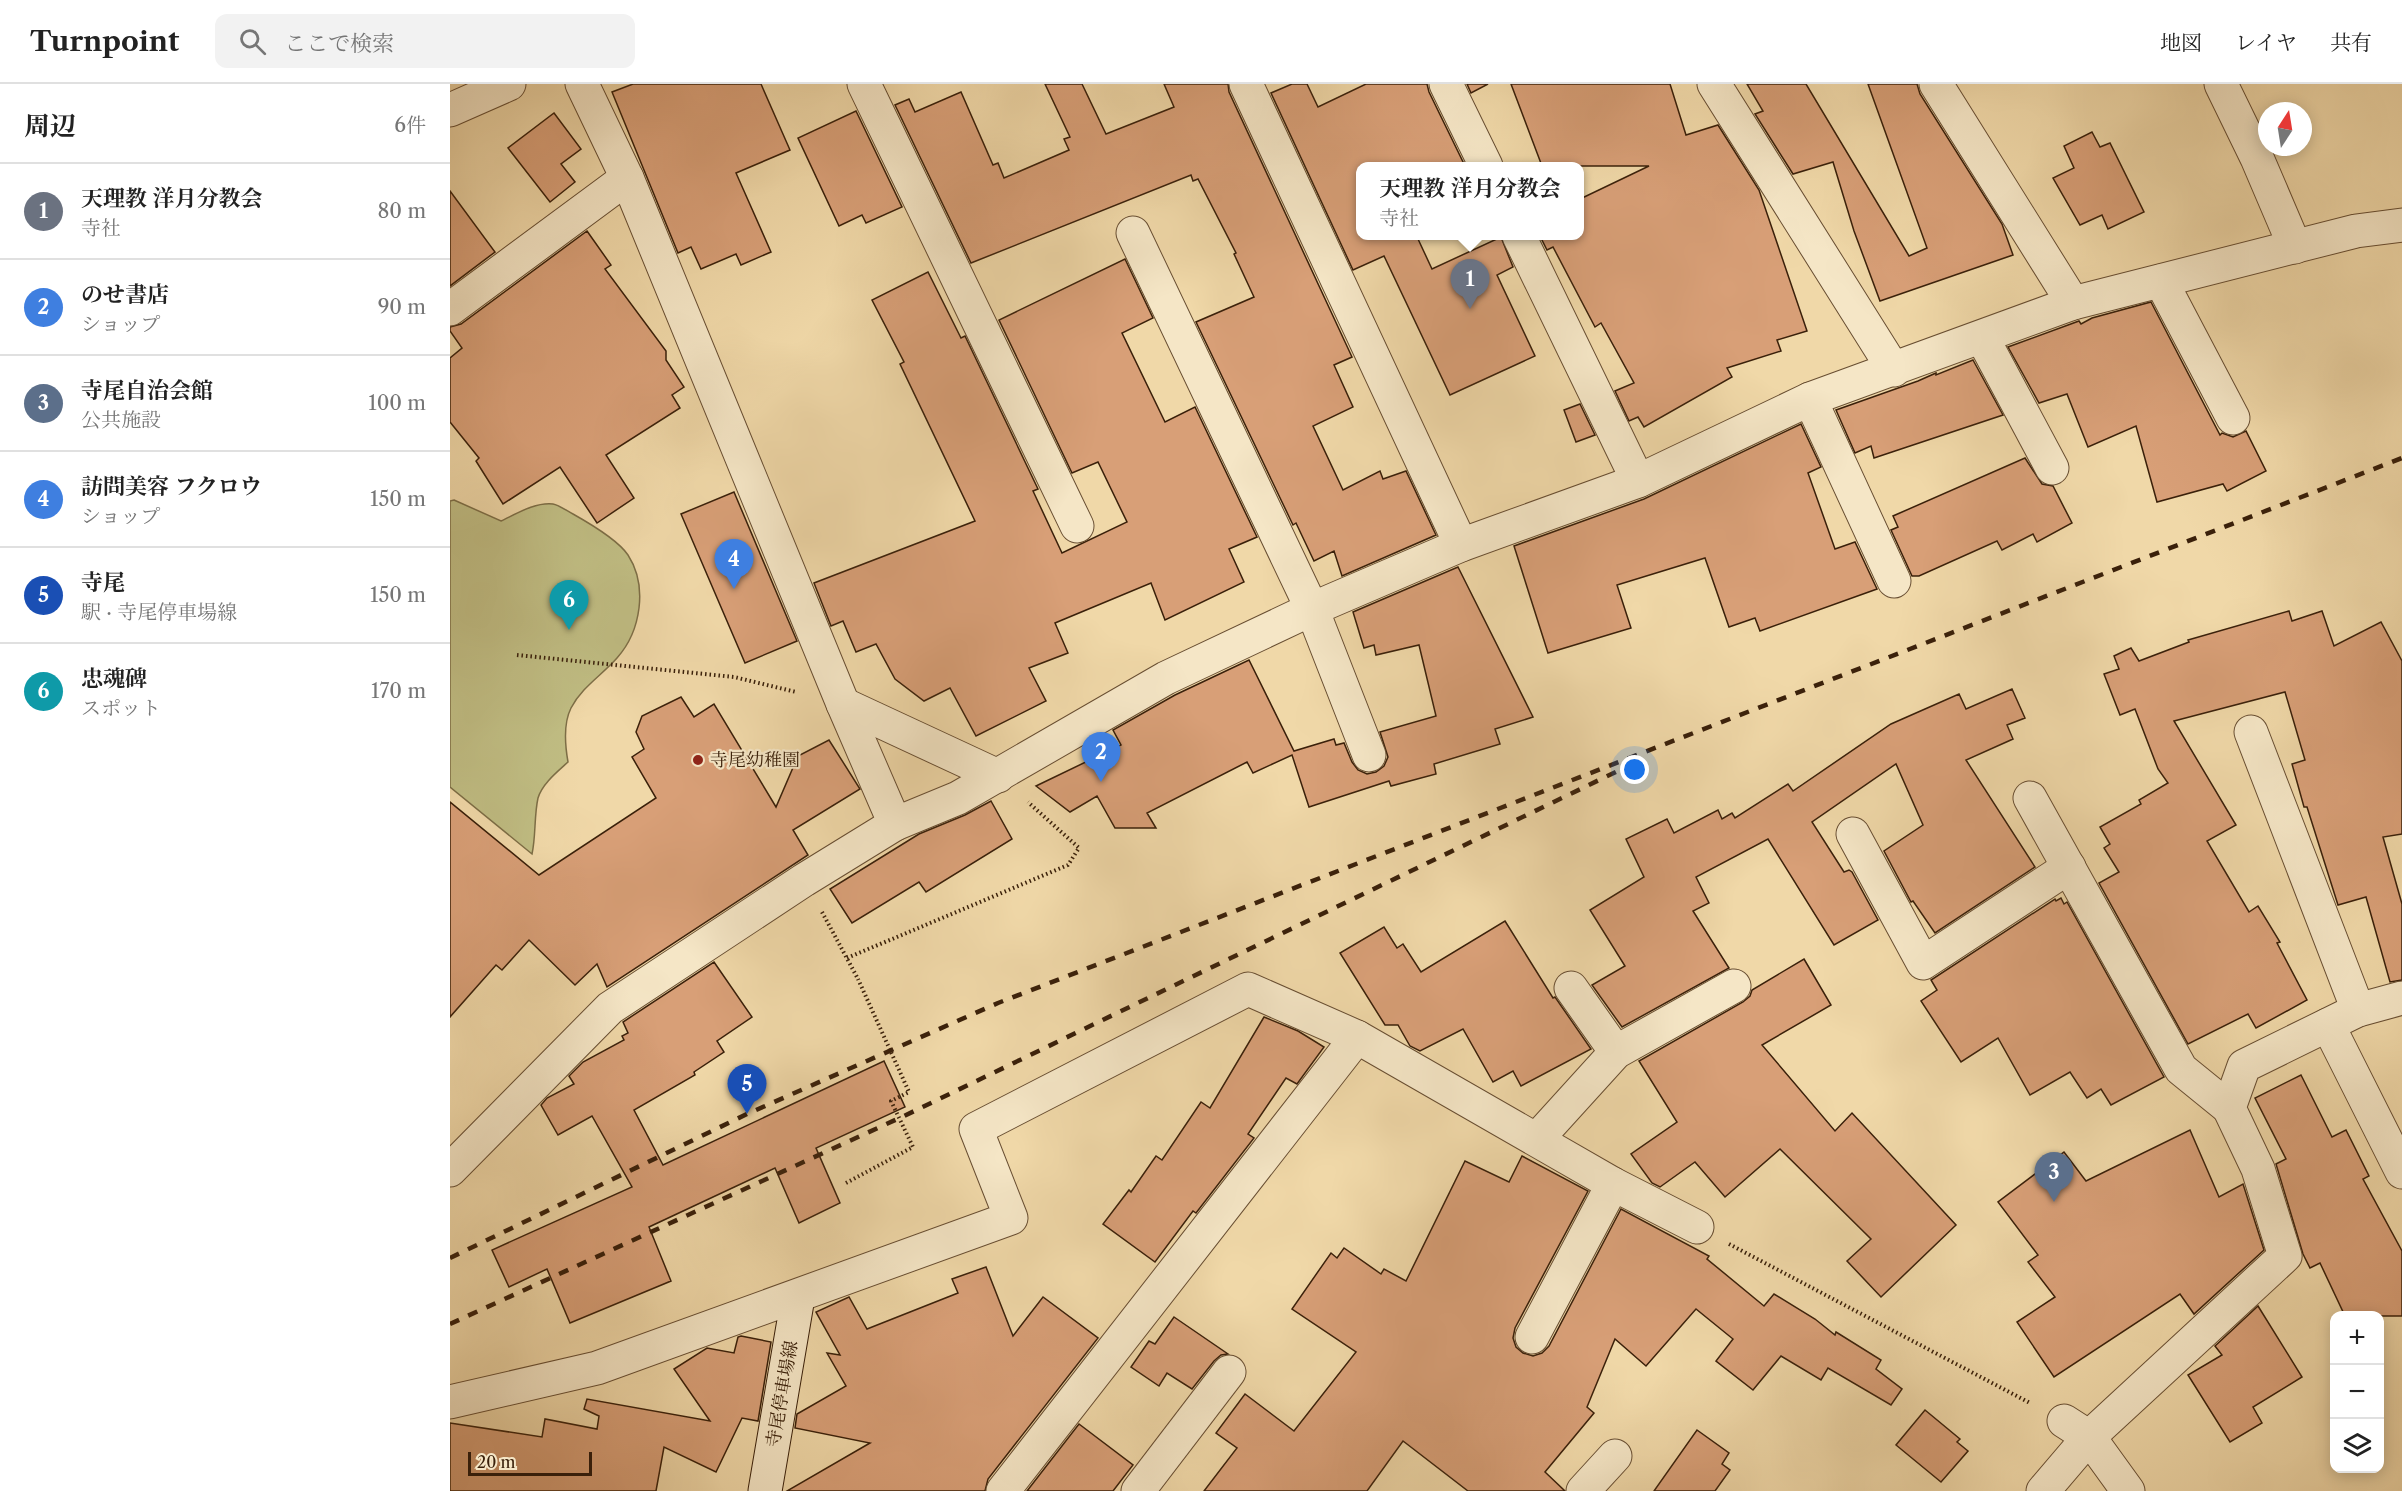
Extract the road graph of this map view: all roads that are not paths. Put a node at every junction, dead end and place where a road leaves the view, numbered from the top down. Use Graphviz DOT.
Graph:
graph roads {
  1 [pos="509,84"];
  2 [pos="582,84"];
  3 [pos="864,84"];
  4 [pos="1246,84"];
  5 [pos="1446,84"];
  6 [pos="1714,84"];
  7 [pos="1936,84"];
  8 [pos="2221,84"];
  9 [pos="450,110"];
  10 [pos="1484,162"];
  11 [pos="627,178"];
  12 [pos="2402,225"];
  13 [pos="1133,233"];
  14 [pos="1521,240"];
  15 [pos="2295,247"];
  16 [pos="2161,281"];
  17 [pos="2073,303"];
  18 [pos="450,309"];
  19 [pos="1982,337"];
  20 [pos="1894,370"];
  21 [pos="1810,399"];
  22 [pos="2233,418"];
  23 [pos="2052,468"];
  24 [pos="1638,481"];
  25 [pos="1077,526"];
  26 [pos="1461,545"];
  27 [pos="1894,582"];
  28 [pos="1312,609"];
  29 [pos="843,704"];
  30 [pos="2251,732"];
  31 [pos="1369,755"];
  32 [pos="998,776"];
  33 [pos="2030,798"];
  34 [pos="895,824"];
  35 [pos="1853,834"];
  36 [pos="2069,867"];
  37 [pos="1734,986"];
  38 [pos="1571,988"];
  39 [pos="2402,998"];
  40 [pos="2358,1010"];
  41 [pos="2328,1025"];
  42 [pos="1357,1037"];
  43 [pos="1616,1052"];
  44 [pos="2229,1108"];
  45 [pos="1537,1139"];
  46 [pos="450,1170"];
  47 [pos="2402,1172"];
  48 [pos="1613,1184"];
  49 [pos="1697,1227"];
  50 [pos="798,1297"];
  51 [pos="1532,1337"];
  52 [pos="1229,1372"];
  53 [pos="450,1402"];
  54 [pos="2077,1429"];
  55 [pos="1615,1456"];
  56 [pos="765,1491"];
  57 [pos="1003,1491"];
  58 [pos="1138,1491"];
  59 [pos="1583,1491"];
  60 [pos="2043,1491"];
  61 [pos="2128,1491"];
  1 -- 9 [label="street"];
  2 -- 11 [label="street"];
  3 -- 25 [label="street"];
  4 -- 26 [label="street"];
  5 -- 10 [label="street"];
  6 -- 20 [label="street"];
  7 -- 17 [label="street"];
  8 -- 15 [label="street"];
  11 -- 18 [label="street"];
  11 -- 29 [label="street"];
  12 -- 15 [label="street"];
  13 -- 28 [label="street"];
  14 -- 24 [label="street"];
  15 -- 16 [label="street"];
  16 -- 17 [label="street"];
  16 -- 22 [label="street"];
  17 -- 19 [label="street"];
  19 -- 20 [label="street"];
  19 -- 23 [label="street"];
  20 -- 21 [label="street"];
  21 -- 24 [label="street"];
  21 -- 27 [label="street"];
  24 -- 26 [label="street"];
  26 -- 28 [label="street"];
  28 -- 31 [label="street"];
  28 -- 32 [label="street"];
  29 -- 32 [label="street"];
  29 -- 34 [label="street"];
  30 -- 40 [label="street"];
  32 -- 34 [label="street"];
  33 -- 36 [label="street"];
  34 -- 46 [label="street"];
  35 -- 36 [label="street"];
  36 -- 44 [label="street"];
  37 -- 43 [label="street"];
  38 -- 43 [label="street"];
  39 -- 40 [label="street"];
  40 -- 41 [label="street"];
  41 -- 44 [label="street"];
  41 -- 47 [label="street"];
  42 -- 45 [label="street"];
  42 -- 50 [label="street"];
  42 -- 57 [label="street"];
  43 -- 45 [label="street"];
  44 -- 54 [label="street"];
  45 -- 48 [label="street"];
  48 -- 49 [label="street"];
  48 -- 51 [label="street"];
  50 -- 53 [label="street"];
  50 -- 56 [label="street, 寺尾停車場線"];
  52 -- 58 [label="street"];
  54 -- 60 [label="street"];
  54 -- 61 [label="street"];
  55 -- 59 [label="street"];
}
